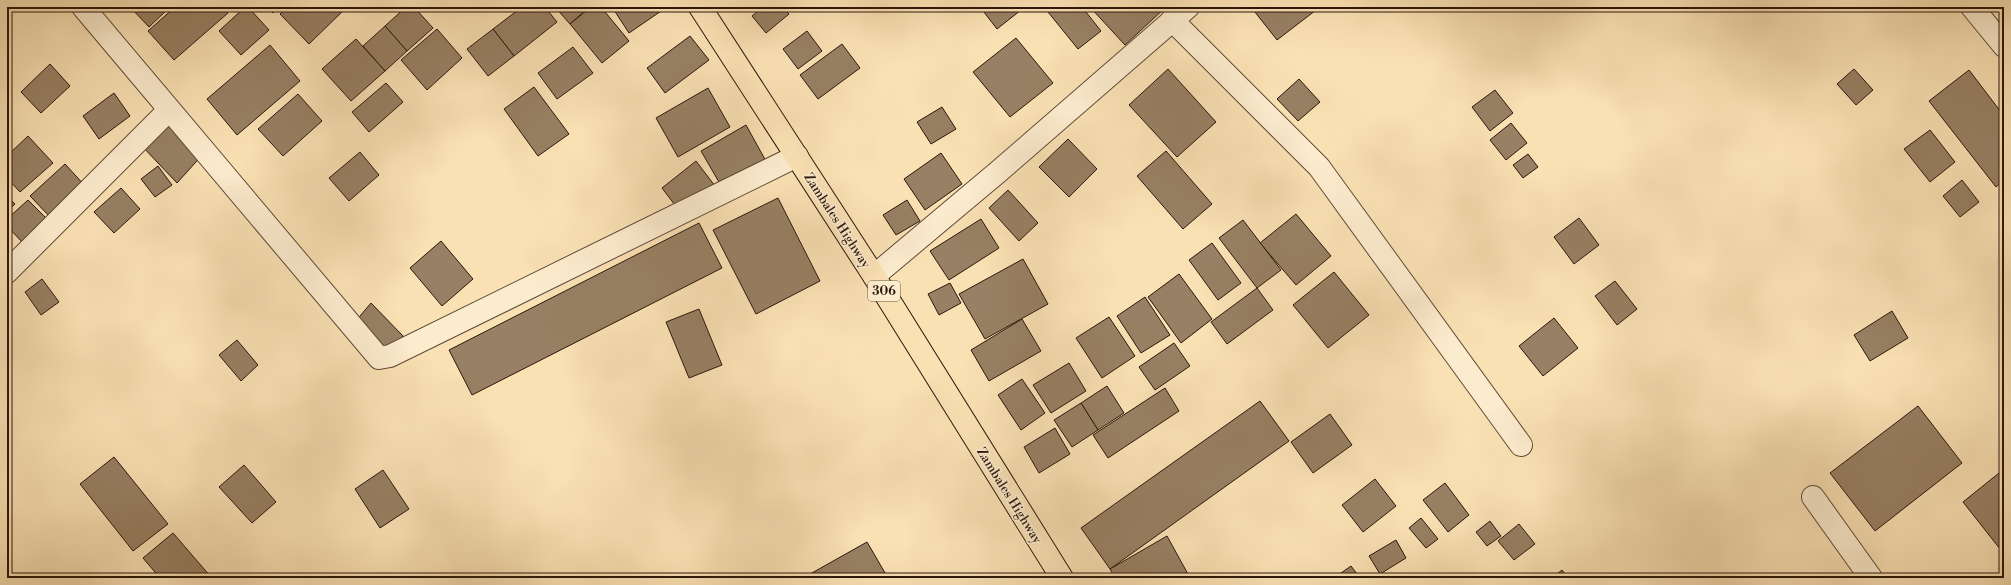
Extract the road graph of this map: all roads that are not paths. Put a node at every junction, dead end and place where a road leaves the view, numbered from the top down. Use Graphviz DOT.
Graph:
graph roads {
  1 [pos="83,7"];
  2 [pos="700,7"];
  3 [pos="1972,7"];
  4 [pos="1180,13"];
  5 [pos="2004,46"];
  6 [pos="169,110"];
  7 [pos="797,156"];
  8 [pos="7,272"];
  9 [pos="874,276"];
  10 [pos="1521,445"];
  11 [pos="1813,497"];
  12 [pos="1062,578"];
  13 [pos="1871,578"];
  1 -- 6 [label="street"];
  2 -- 7 [label="main road, Zambales Highway / 306"];
  3 -- 5 [label="street"];
  4 -- 9 [label="street"];
  4 -- 10 [label="street"];
  6 -- 7 [label="street"];
  6 -- 8 [label="street"];
  7 -- 9 [label="main road, Zambales Highway / 306"];
  9 -- 12 [label="main road, Zambales Highway / 306"];
  11 -- 13 [label="street"];
}
